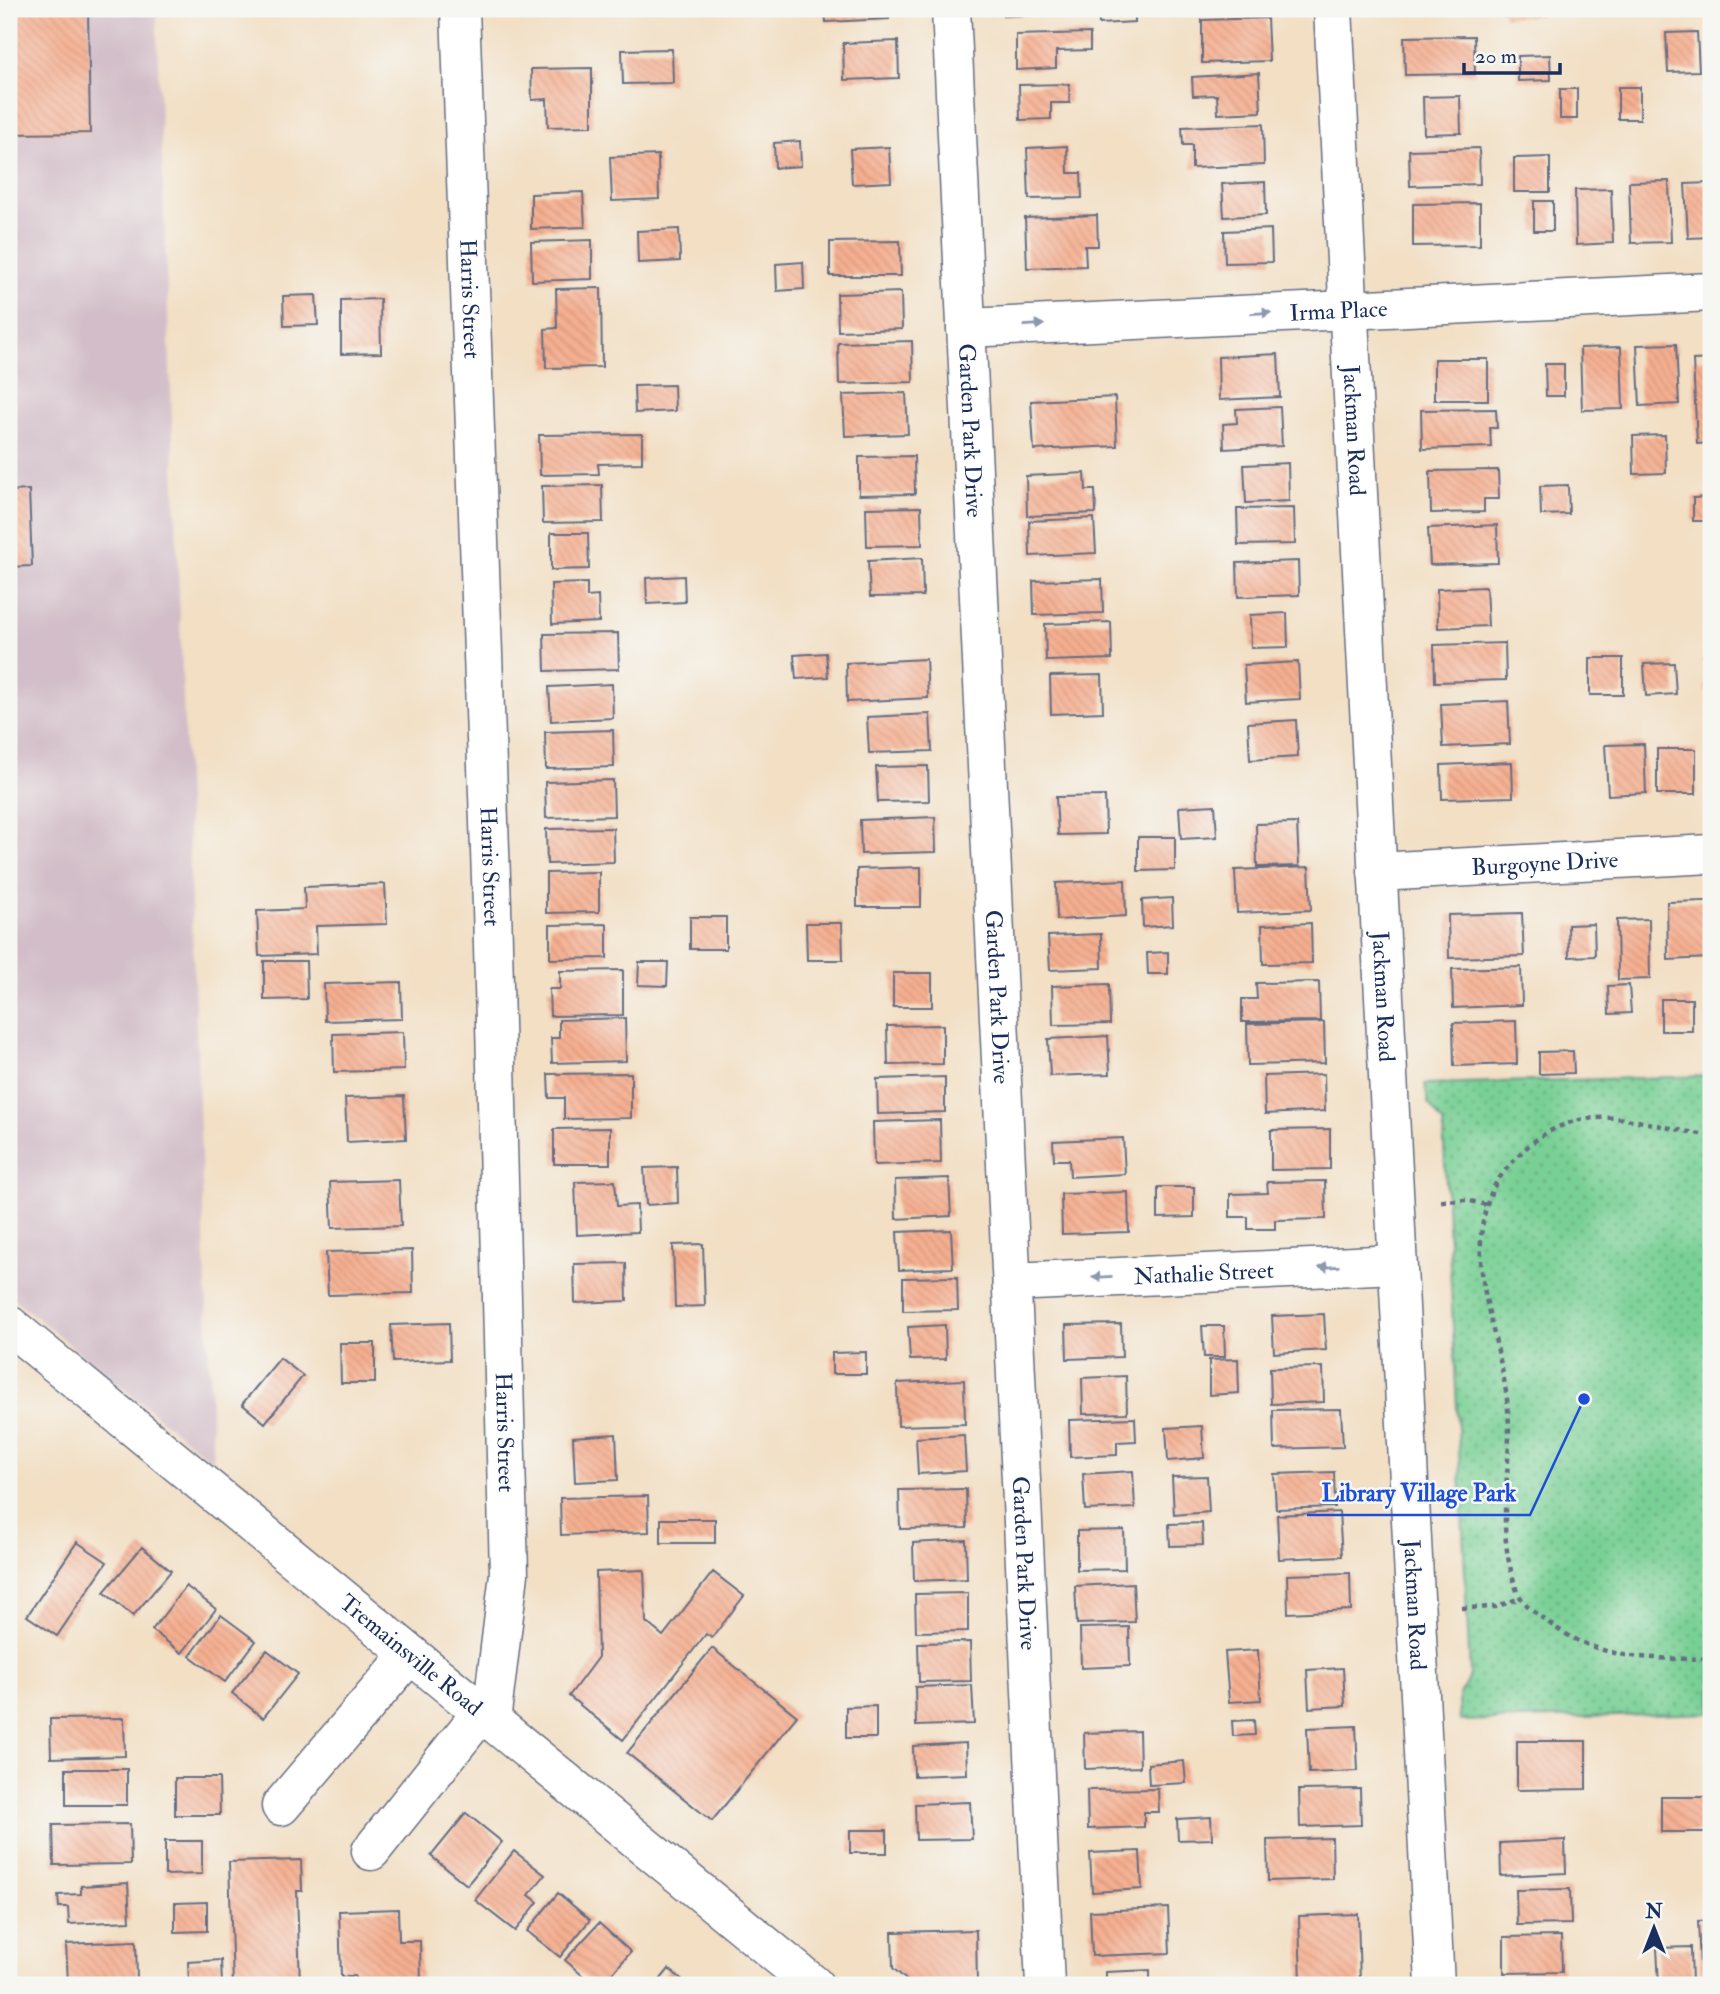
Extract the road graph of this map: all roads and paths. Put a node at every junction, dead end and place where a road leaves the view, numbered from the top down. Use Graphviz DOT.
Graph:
graph roads {
  1 [pos="460,9"];
  2 [pos="951,9"];
  3 [pos="1333,9"];
  4 [pos="1711,292"];
  5 [pos="1349,309"];
  6 [pos="966,328"];
  7 [pos="1711,854"];
  8 [pos="1377,872"];
  9 [pos="1711,1135"];
  10 [pos="1441,1201"];
  11 [pos="1487,1205"];
  12 [pos="1397,1264"];
  13 [pos="1012,1282"];
  14 [pos="9,1325"];
  15 [pos="1520,1598"];
  16 [pos="1462,1608"];
  17 [pos="410,1654"];
  18 [pos="1711,1659"];
  19 [pos="486,1717"];
  20 [pos="281,1806"];
  21 [pos="371,1851"];
  22 [pos="814,1985"];
  23 [pos="1045,1985"];
  24 [pos="1435,1985"];
  1 -- 19 [label="street, Harris Street"];
  2 -- 6 [label="street, Garden Park Drive"];
  3 -- 5 [label="street, Jackman Road"];
  4 -- 5 [label="street, Irma Place"];
  6 -- 5 [label="street, Irma Place, one-way"];
  5 -- 8 [label="street, Jackman Road"];
  6 -- 13 [label="street, Garden Park Drive"];
  7 -- 8 [label="street, Burgoyne Drive"];
  8 -- 12 [label="street, Jackman Road"];
  9 -- 11 [label="path"];
  10 -- 11 [label="path"];
  11 -- 15 [label="path"];
  12 -- 13 [label="street, Nathalie Street, one-way"];
  12 -- 24 [label="street, Jackman Road"];
  13 -- 23 [label="street, Garden Park Drive"];
  14 -- 17 [label="street, Tremainsville Road"];
  15 -- 16 [label="path"];
  15 -- 18 [label="path"];
  17 -- 19 [label="street, Tremainsville Road"];
  17 -- 20 [label="street"];
  19 -- 21 [label="street"];
  19 -- 22 [label="street, Tremainsville Road"];
}
